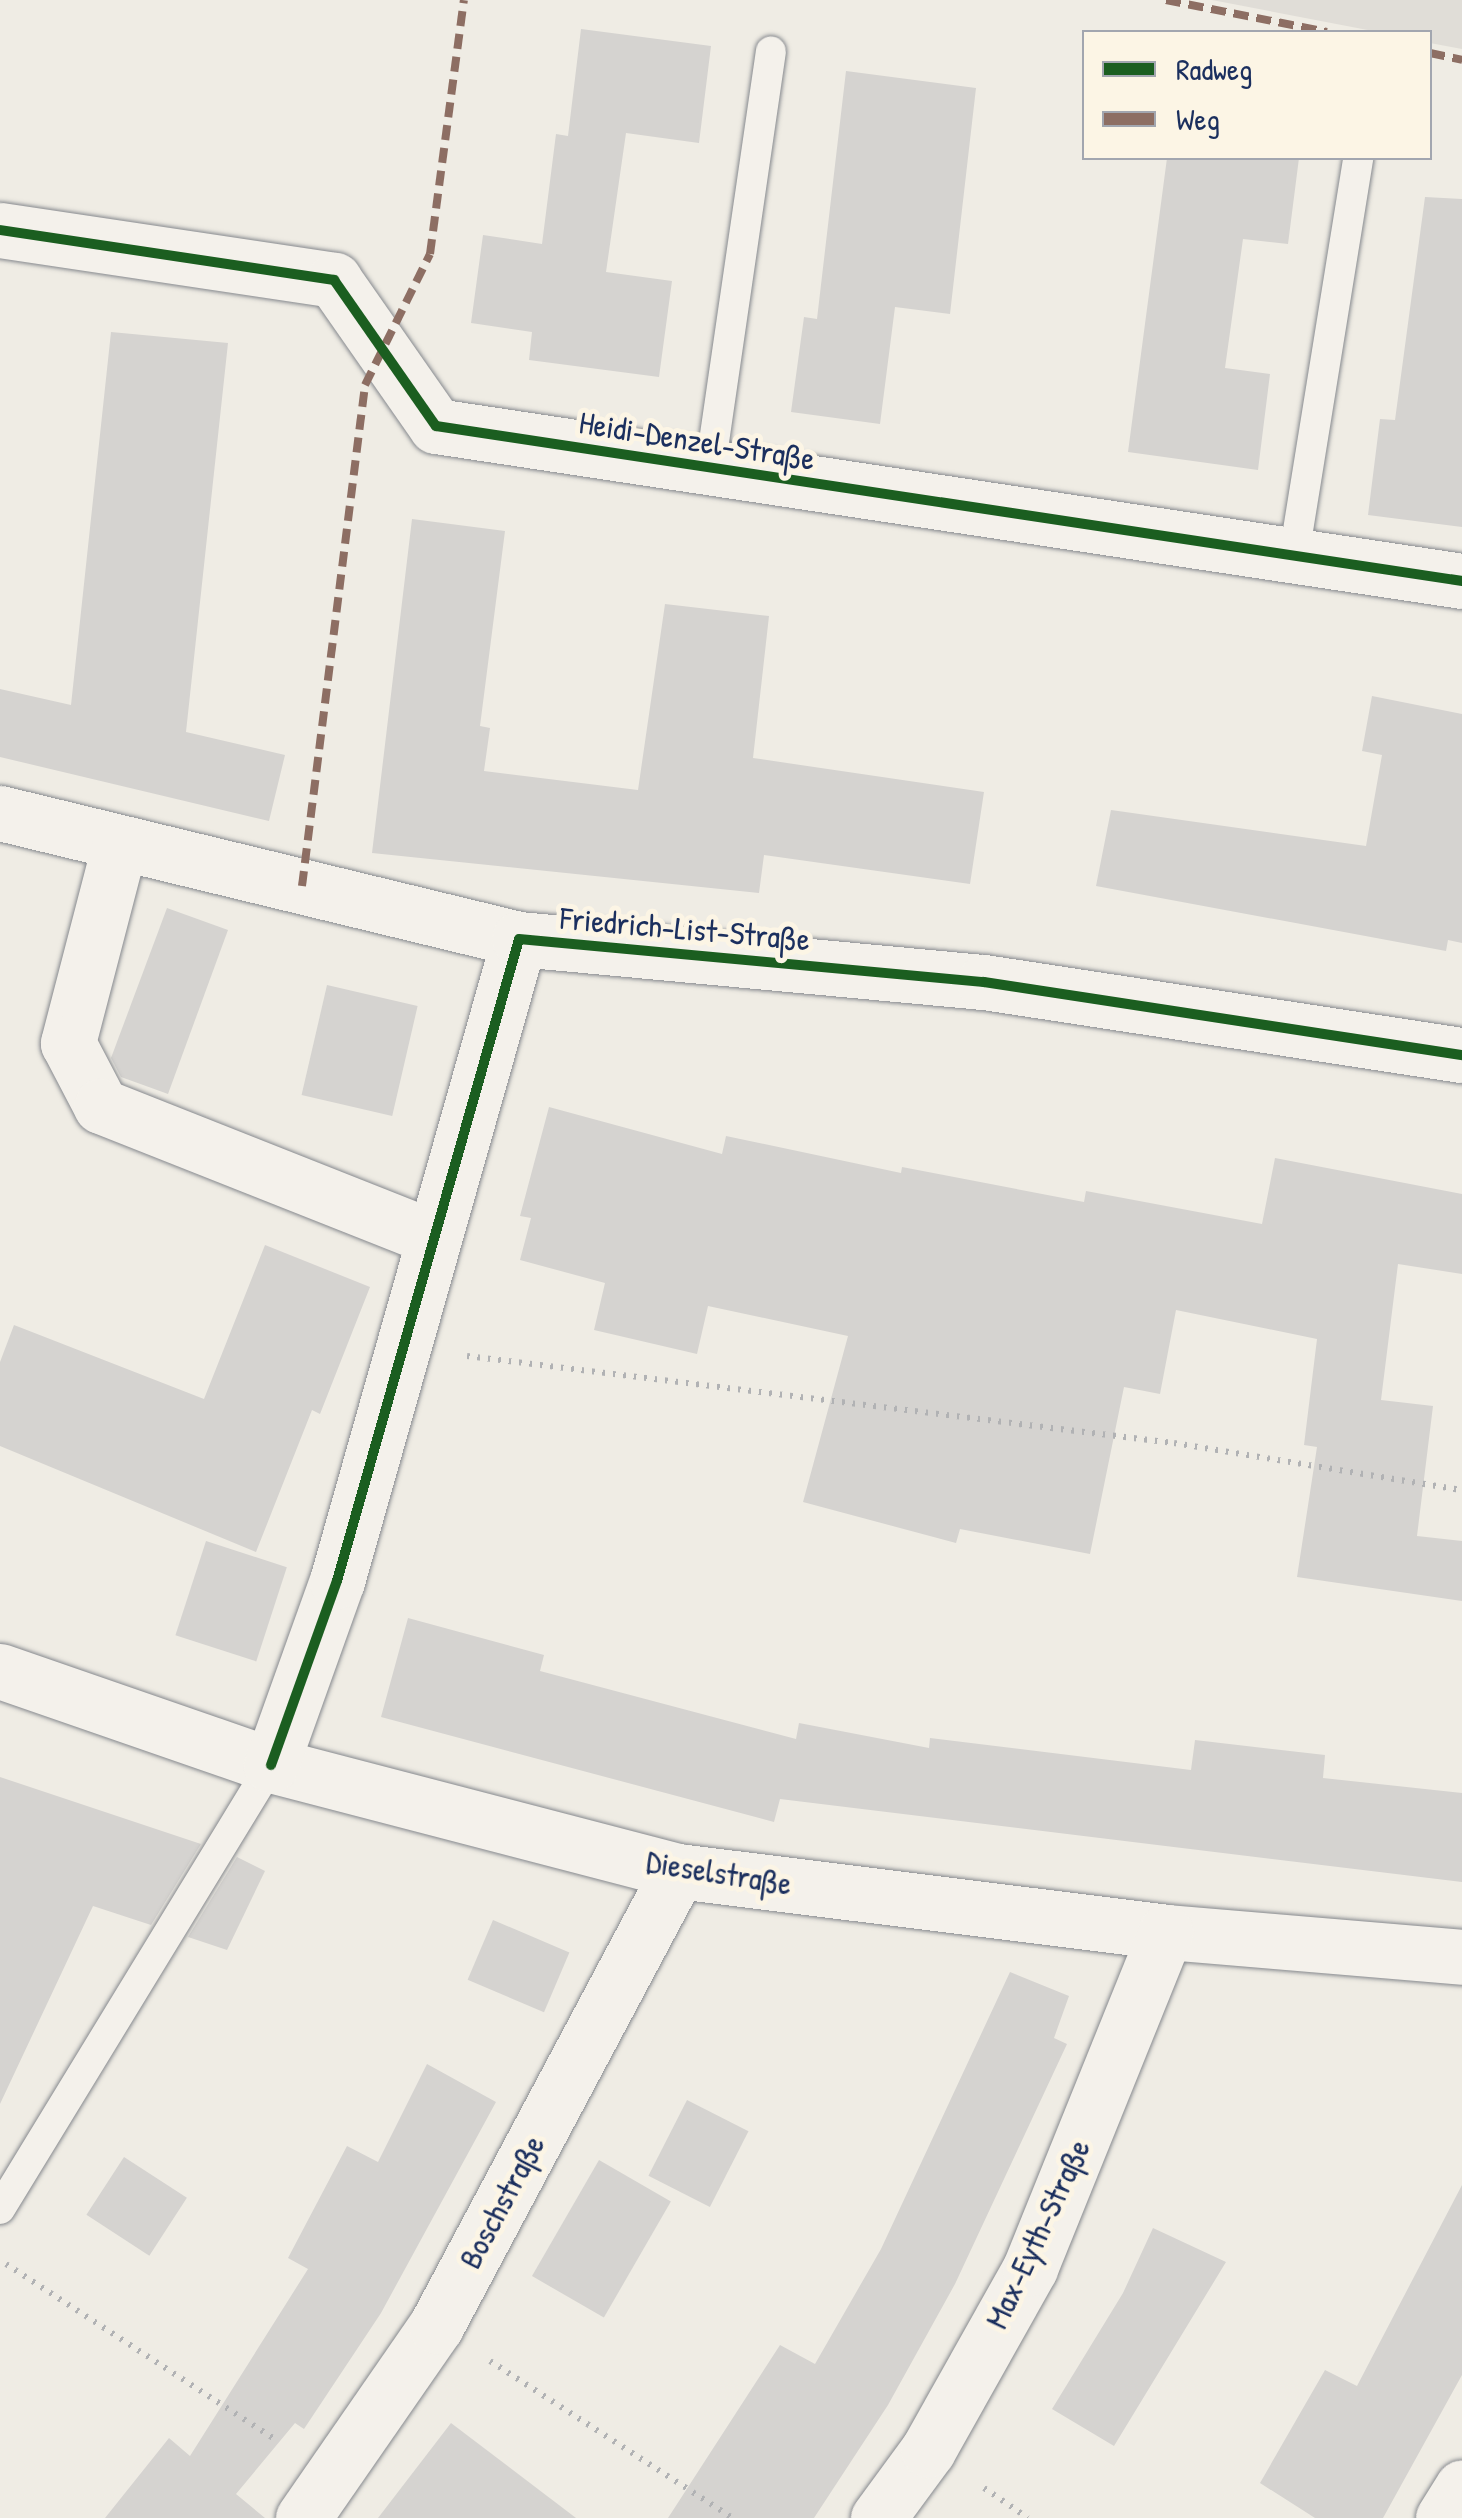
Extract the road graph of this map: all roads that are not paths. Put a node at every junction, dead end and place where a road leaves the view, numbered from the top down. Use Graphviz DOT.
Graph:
graph roads {
  1 [pos="771,52"];
  2 [pos="1358,160"];
  3 [pos="0,230"];
  4 [pos="710,468"];
  5 [pos="1294,554"];
  6 [pos="1462,582"];
  7 [pos="0,813"];
  8 [pos="120,843"];
  9 [pos="519,939"];
  10 [pos="1462,1055"];
  11 [pos="434,1238"];
  12 [pos="0,1670"];
  13 [pos="271,1765"];
  14 [pos="678,1871"];
  15 [pos="1166,1932"];
  16 [pos="1462,1957"];
  17 [pos="0,2208"];
  18 [pos="1462,2486"];
  19 [pos="318,2497"];
  20 [pos="878,2518"];
  21 [pos="1443,2518"];
  1 -- 4 [label="lane, Heidi-Denzel-Straße"];
  2 -- 5 [label="lane"];
  3 -- 4 [label="street, Heidi-Denzel-Straße"];
  4 -- 5 [label="street, Heidi-Denzel-Straße"];
  5 -- 6 [label="street, Heidi-Denzel-Straße"];
  7 -- 8 [label="street, Friedrich-List-Straße"];
  8 -- 9 [label="street, Friedrich-List-Straße"];
  8 -- 11 [label="street"];
  9 -- 10 [label="street, Friedrich-List-Straße"];
  9 -- 11 [label="street, Friedrich-List-Straße"];
  11 -- 13 [label="street, Friedrich-List-Straße"];
  12 -- 13 [label="street, Dieselstraße"];
  13 -- 14 [label="street, Dieselstraße"];
  13 -- 17 [label="lane"];
  14 -- 15 [label="street, Dieselstraße"];
  14 -- 19 [label="street, Boschstraße"];
  15 -- 16 [label="street, Dieselstraße"];
  15 -- 20 [label="street, Max-Eyth-Straße"];
  18 -- 21 [label="street"];
}
